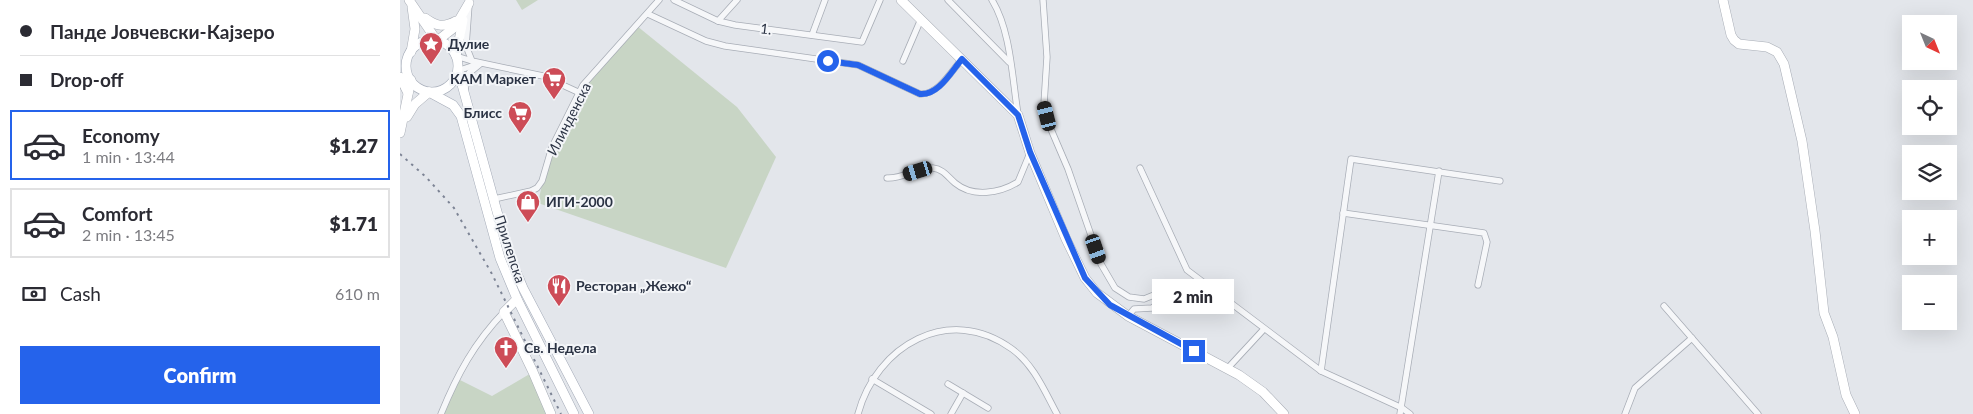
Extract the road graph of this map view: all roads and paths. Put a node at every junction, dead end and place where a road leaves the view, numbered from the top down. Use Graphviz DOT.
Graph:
graph roads {
  1 [pos="659,0"];
  2 [pos="674,0"];
  3 [pos="737,0"];
  4 [pos="825,0"];
  5 [pos="880,0"];
  6 [pos="901,0"];
  7 [pos="948,0"];
  8 [pos="992,0"];
  9 [pos="1043,0"];
  10 [pos="1723,0"];
  11 [pos="470,1"];
  12 [pos="410,2"];
  13 [pos="418,12"];
  14 [pos="648,14"];
  15 [pos="460,18"];
  16 [pos="920,19"];
  17 [pos="718,21"];
  18 [pos="812,35"];
  19 [pos="437,41"];
  20 [pos="411,52"];
  21 [pos="456,56"];
  22 [pos="400,57"];
  23 [pos="962,59"];
  24 [pos="472,61"];
  25 [pos="902,62"];
  26 [pos="1009,62"];
  27 [pos="480,64"];
  28 [pos="457,74"];
  29 [pos="400,76"];
  30 [pos="411,80"];
  31 [pos="429,92"];
  32 [pos="408,93"];
  33 [pos="580,93"];
  34 [pos="465,94"];
  35 [pos="420,99"];
  36 [pos="445,99"];
  37 [pos="1018,115"];
  38 [pos="404,121"];
  39 [pos="400,133"];
  40 [pos="1030,152"];
  41 [pos="1140,168"];
  42 [pos="1438,171"];
  43 [pos="887,178"];
  44 [pos="1500,180"];
  45 [pos="494,199"];
  46 [pos="1343,212"];
  47 [pos="1431,225"];
  48 [pos="1478,285"];
  49 [pos="517,299"];
  50 [pos="1664,306"];
  51 [pos="504,312"];
  52 [pos="1128,316"];
  53 [pos="1264,328"];
  54 [pos="1692,338"];
  55 [pos="1227,368"];
  56 [pos="1321,371"];
  57 [pos="872,380"];
  58 [pos="948,384"];
  59 [pos="963,393"];
  60 [pos="1053,407"];
  61 [pos="988,408"];
  62 [pos="1401,411"];
  63 [pos="441,414"];
  64 [pos="551,414"];
  65 [pos="574,414"];
  66 [pos="588,414"];
  67 [pos="858,414"];
  68 [pos="932,414"];
  69 [pos="951,414"];
  70 [pos="1049,414"];
  71 [pos="1057,414"];
  72 [pos="1284,414"];
  73 [pos="1410,414"];
  74 [pos="1625,414"];
  75 [pos="1758,414"];
  76 [pos="1855,414"];
  1 -- 14 [label="street, Илинденска"];
  2 -- 17 [label="street, 1."];
  3 -- 17 [label="street"];
  4 -- 18 [label="street"];
  5 -- 18 [label="street, 1."];
  6 -- 16 [label="street"];
  7 -- 26 [label="street"];
  8 -- 26 [label="street"];
  9 -- 52 [label="street"];
  10 -- 76 [label="street"];
  11 -- 15 [label="street"];
  11 -- 21 [label="street"];
  11 -- 24 [label="street"];
  12 -- 13 [label="street"];
  12 -- 20 [label="street"];
  13 -- 15 [label="street"];
  13 -- 19 [label="street"];
  14 -- 23 [label="street"];
  14 -- 33 [label="street, Илинденска"];
  15 -- 19 [label="street"];
  16 -- 23 [label="street"];
  16 -- 25 [label="street"];
  17 -- 18 [label="street, 1."];
  19 -- 20 [label="street"];
  19 -- 21 [label="street"];
  20 -- 22 [label="street"];
  20 -- 30 [label="street"];
  21 -- 24 [label="street"];
  21 -- 28 [label="street"];
  23 -- 37 [label="street"];
  24 -- 27 [label="street"];
  26 -- 37 [label="street"];
  27 -- 28 [label="street"];
  27 -- 33 [label="street"];
  27 -- 34 [label="street"];
  28 -- 31 [label="street"];
  28 -- 34 [label="street, Прилепска"];
  29 -- 30 [label="street"];
  29 -- 32 [label="street"];
  30 -- 31 [label="street"];
  30 -- 32 [label="street"];
  31 -- 35 [label="street"];
  31 -- 36 [label="street, Прилепска"];
  32 -- 38 [label="street"];
  33 -- 45 [label="street, Илинденска"];
  34 -- 45 [label="street, Прилепска"];
  35 -- 36 [label="street"];
  35 -- 38 [label="street"];
  36 -- 49 [label="street, Прилепска"];
  37 -- 40 [label="street"];
  38 -- 39 [label="street"];
  40 -- 43 [label="street"];
  40 -- 52 [label="street"];
  41 -- 53 [label="street"];
  42 -- 44 [label="street"];
  42 -- 46 [label="street"];
  42 -- 47 [label="street"];
  45 -- 66 [label="street, Прилепска"];
  46 -- 47 [label="street"];
  46 -- 56 [label="street"];
  47 -- 48 [label="street"];
  47 -- 62 [label="street"];
  49 -- 51 [label="street"];
  49 -- 65 [label="street, Прилепска"];
  50 -- 54 [label="street"];
  51 -- 63 [label="street"];
  51 -- 64 [label="street"];
  52 -- 55 [label="street"];
  53 -- 55 [label="street"];
  53 -- 56 [label="street"];
  54 -- 74 [label="street"];
  54 -- 75 [label="street"];
  55 -- 72 [label="street"];
  56 -- 62 [label="street"];
  57 -- 60 [label="street"];
  57 -- 67 [label="street"];
  57 -- 68 [label="street"];
  58 -- 59 [label="street"];
  59 -- 61 [label="street"];
  59 -- 69 [label="street"];
  60 -- 70 [label="street"];
  60 -- 71 [label="street"];
  62 -- 73 [label="street"];
}
